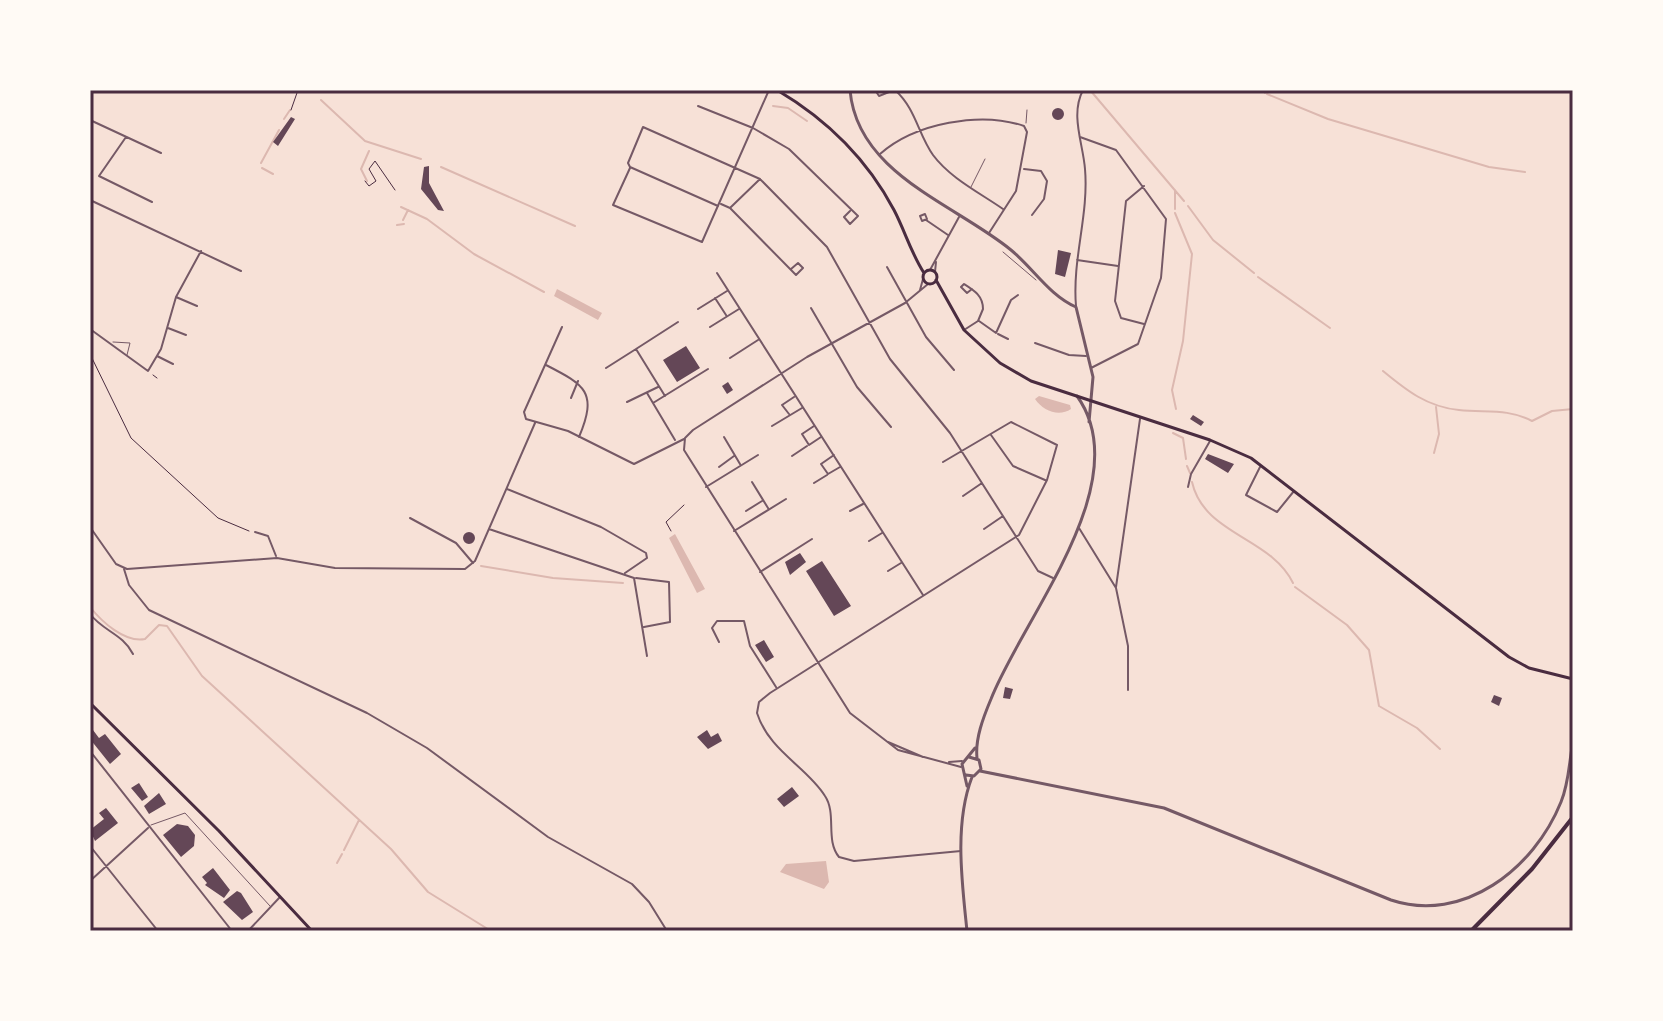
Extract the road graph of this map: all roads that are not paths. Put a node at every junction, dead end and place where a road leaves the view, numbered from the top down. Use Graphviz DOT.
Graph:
graph roads {
  1 [pos="769,90"];
  2 [pos="777,90"];
  3 [pos="850,90"];
  4 [pos="875,90"];
  5 [pos="894,90"];
  6 [pos="1083,90"];
  7 [pos="698,106"];
  8 [pos="1027,110"];
  9 [pos="90,120"];
  10 [pos="1024,126"];
  11 [pos="753,128"];
  12 [pos="923,131"];
  13 [pos="126,137"];
  14 [pos="1080,137"];
  15 [pos="161,153"];
  16 [pos="880,154"];
  17 [pos="985,159"];
  18 [pos="630,166"];
  19 [pos="735,167"];
  20 [pos="1023,169"];
  21 [pos="760,179"];
  22 [pos="1144,186"];
  23 [pos="971,187"];
  24 [pos="90,200"];
  25 [pos="152,202"];
  26 [pos="719,205"];
  27 [pos="730,208"];
  28 [pos="1004,209"];
  29 [pos="850,211"];
  30 [pos="959,215"];
  31 [pos="1032,215"];
  32 [pos="926,220"];
  33 [pos="988,234"];
  34 [pos="949,235"];
  35 [pos="201,251"];
  36 [pos="1003,252"];
  37 [pos="1075,260"];
  38 [pos="1120,266"];
  39 [pos="887,267"];
  40 [pos="791,269"];
  41 [pos="241,271"];
  42 [pos="929,272"];
  43 [pos="717,273"];
  44 [pos="923,279"];
  45 [pos="1038,279"];
  46 [pos="936,280"];
  47 [pos="929,284"];
  48 [pos="972,289"];
  49 [pos="728,290"];
  50 [pos="920,290"];
  51 [pos="941,292"];
  52 [pos="1018,295"];
  53 [pos="176,297"];
  54 [pos="715,298"];
  55 [pos="907,302"];
  56 [pos="197,306"];
  57 [pos="1076,307"];
  58 [pos="740,308"];
  59 [pos="811,308"];
  60 [pos="698,309"];
  61 [pos="727,316"];
  62 [pos="978,321"];
  63 [pos="678,322"];
  64 [pos="870,323"];
  65 [pos="1145,325"];
  66 [pos="562,327"];
  67 [pos="710,327"];
  68 [pos="168,328"];
  69 [pos="90,329"];
  70 [pos="964,330"];
  71 [pos="996,333"];
  72 [pos="186,335"];
  73 [pos="759,339"];
  74 [pos="1008,339"];
  75 [pos="833,343"];
  76 [pos="1035,343"];
  77 [pos="111,344"];
  78 [pos="636,349"];
  79 [pos="127,355"];
  80 [pos="1088,355"];
  81 [pos="157,356"];
  82 [pos="730,358"];
  83 [pos="173,364"];
  84 [pos="545,364"];
  85 [pos="606,368"];
  86 [pos="1091,368"];
  87 [pos="708,369"];
  88 [pos="954,370"];
  89 [pos="781,373"];
  90 [pos="578,381"];
  91 [pos="659,386"];
  92 [pos="647,393"];
  93 [pos="1076,395"];
  94 [pos="665,396"];
  95 [pos="796,396"];
  96 [pos="571,398"];
  97 [pos="1091,399"];
  98 [pos="627,402"];
  99 [pos="653,403"];
  100 [pos="803,407"];
  101 [pos="1085,408"];
  102 [pos="789,416"];
  103 [pos="1140,419"];
  104 [pos="1089,422"];
  105 [pos="535,423"];
  106 [pos="772,426"];
  107 [pos="815,426"];
  108 [pos="891,427"];
  109 [pos="991,434"];
  110 [pos="822,436"];
  111 [pos="579,437"];
  112 [pos="724,437"];
  113 [pos="685,438"];
  114 [pos="1210,440"];
  115 [pos="676,441"];
  116 [pos="684,445"];
  117 [pos="809,445"];
  118 [pos="961,450"];
  119 [pos="758,455"];
  120 [pos="834,455"];
  121 [pos="735,456"];
  122 [pos="792,456"];
  123 [pos="943,462"];
  124 [pos="741,465"];
  125 [pos="1262,465"];
  126 [pos="841,466"];
  127 [pos="719,467"];
  128 [pos="828,474"];
  129 [pos="1047,480"];
  130 [pos="752,482"];
  131 [pos="814,483"];
  132 [pos="982,483"];
  133 [pos="705,487"];
  134 [pos="1188,487"];
  135 [pos="505,488"];
  136 [pos="1294,490"];
  137 [pos="963,496"];
  138 [pos="786,499"];
  139 [pos="763,500"];
  140 [pos="864,503"];
  141 [pos="769,509"];
  142 [pos="746,511"];
  143 [pos="850,511"];
  144 [pos="1003,516"];
  145 [pos="410,518"];
  146 [pos="90,527"];
  147 [pos="1078,527"];
  148 [pos="488,529"];
  149 [pos="984,529"];
  150 [pos="255,532"];
  151 [pos="733,532"];
  152 [pos="883,532"];
  153 [pos="1016,536"];
  154 [pos="812,539"];
  155 [pos="869,541"];
  156 [pos="277,558"];
  157 [pos="902,562"];
  158 [pos="474,563"];
  159 [pos="124,569"];
  160 [pos="888,571"];
  161 [pos="759,572"];
  162 [pos="625,575"];
  163 [pos="634,578"];
  164 [pos="1054,578"];
  165 [pos="1116,588"];
  166 [pos="923,596"];
  167 [pos="90,614"];
  168 [pos="643,627"];
  169 [pos="719,642"];
  170 [pos="133,654"];
  171 [pos="647,656"];
  172 [pos="817,664"];
  173 [pos="1573,679"];
  174 [pos="777,689"];
  175 [pos="1128,690"];
  176 [pos="90,703"];
  177 [pos="1573,742"];
  178 [pos="977,745"];
  179 [pos="90,751"];
  180 [pos="969,757"];
  181 [pos="977,758"];
  182 [pos="964,761"];
  183 [pos="946,762"];
  184 [pos="962,767"];
  185 [pos="981,769"];
  186 [pos="969,776"];
  187 [pos="1573,817"];
  188 [pos="149,826"];
  189 [pos="90,846"];
  190 [pos="962,851"];
  191 [pos="107,867"];
  192 [pos="90,881"];
  193 [pos="281,897"];
  194 [pos="271,907"];
  195 [pos="158,931"];
  196 [pos="232,931"];
  197 [pos="248,931"];
  198 [pos="312,931"];
  199 [pos="667,931"];
  200 [pos="967,931"];
  201 [pos="1471,931"];
  1 -- 11 [label="street"];
  2 -- 42 [label="main road"];
  3 -- 16 [label="street"];
  4 -- 5 [label="street"];
  5 -- 12 [label="street"];
  6 -- 14 [label="street"];
  7 -- 11 [label="street"];
  8 -- 10 [label="lane"];
  9 -- 13 [label="street"];
  10 -- 12 [label="street"];
  10 -- 20 [label="street"];
  11 -- 19 [label="street"];
  11 -- 29 [label="street"];
  12 -- 16 [label="street"];
  12 -- 23 [label="street"];
  13 -- 15 [label="street"];
  13 -- 25 [label="street"];
  14 -- 22 [label="street"];
  14 -- 37 [label="street"];
  16 -- 30 [label="street"];
  17 -- 23 [label="lane"];
  18 -- 19 [label="street"];
  18 -- 26 [label="street"];
  18 -- 26 [label="street"];
  19 -- 21 [label="street"];
  19 -- 26 [label="street"];
  20 -- 28 [label="street"];
  20 -- 31 [label="street"];
  21 -- 27 [label="street"];
  21 -- 64 [label="street"];
  22 -- 38 [label="street"];
  22 -- 65 [label="street"];
  23 -- 28 [label="street"];
  24 -- 35 [label="street"];
  26 -- 27 [label="street"];
  27 -- 40 [label="street"];
  28 -- 33 [label="street"];
  30 -- 33 [label="street"];
  30 -- 34 [label="street"];
  32 -- 34 [label="street"];
  33 -- 45 [label="street"];
  34 -- 42 [label="street"];
  35 -- 41 [label="street"];
  35 -- 53 [label="street"];
  36 -- 45 [label="lane"];
  37 -- 38 [label="street"];
  37 -- 57 [label="street"];
  38 -- 65 [label="street"];
  39 -- 55 [label="street"];
  42 -- 44 [label="main road"];
  42 -- 46 [label="main road"];
  43 -- 49 [label="street"];
  44 -- 47 [label="main road"];
  44 -- 50 [label="street"];
  45 -- 57 [label="street"];
  46 -- 47 [label="main road"];
  46 -- 51 [label="main road"];
  47 -- 50 [label="street"];
  47 -- 51 [label="main road"];
  48 -- 62 [label="street"];
  49 -- 54 [label="street"];
  49 -- 58 [label="street"];
  50 -- 55 [label="street"];
  51 -- 70 [label="main road"];
  52 -- 71 [label="street"];
  53 -- 56 [label="street"];
  53 -- 68 [label="street"];
  54 -- 60 [label="street"];
  54 -- 61 [label="street"];
  55 -- 64 [label="street"];
  55 -- 88 [label="street"];
  57 -- 80 [label="street"];
  58 -- 61 [label="street"];
  58 -- 73 [label="street"];
  59 -- 75 [label="street"];
  61 -- 67 [label="street"];
  62 -- 70 [label="street"];
  62 -- 71 [label="street"];
  63 -- 78 [label="street"];
  64 -- 75 [label="street"];
  64 -- 118 [label="street"];
  65 -- 86 [label="street"];
  66 -- 84 [label="street"];
  68 -- 72 [label="street"];
  68 -- 81 [label="street"];
  69 -- 77 [label="street"];
  70 -- 93 [label="main road"];
  71 -- 74 [label="street"];
  73 -- 82 [label="street"];
  73 -- 89 [label="street"];
  75 -- 89 [label="street"];
  75 -- 108 [label="street"];
  76 -- 80 [label="street"];
  77 -- 79 [label="street"];
  77 -- 79 [label="lane"];
  78 -- 85 [label="street"];
  78 -- 91 [label="street"];
  79 -- 81 [label="street"];
  80 -- 86 [label="street"];
  81 -- 83 [label="street"];
  84 -- 90 [label="street"];
  84 -- 105 [label="street"];
  86 -- 97 [label="street"];
  87 -- 94 [label="street"];
  89 -- 95 [label="street"];
  89 -- 113 [label="street"];
  90 -- 96 [label="street"];
  90 -- 111 [label="street"];
  91 -- 92 [label="street"];
  91 -- 94 [label="street"];
  92 -- 98 [label="street"];
  92 -- 99 [label="street"];
  93 -- 97 [label="main road"];
  93 -- 101 [label="street"];
  94 -- 99 [label="street"];
  95 -- 100 [label="street"];
  95 -- 102 [label="street"];
  97 -- 101 [label="street"];
  97 -- 103 [label="main road"];
  97 -- 104 [label="street"];
  99 -- 115 [label="street"];
  100 -- 102 [label="street"];
  100 -- 107 [label="street"];
  101 -- 104 [label="street"];
  102 -- 106 [label="street"];
  103 -- 114 [label="main road"];
  103 -- 165 [label="street"];
  104 -- 147 [label="street"];
  105 -- 111 [label="street"];
  105 -- 135 [label="street"];
  107 -- 110 [label="street"];
  107 -- 117 [label="street"];
  109 -- 118 [label="street"];
  109 -- 129 [label="street"];
  109 -- 129 [label="street"];
  110 -- 117 [label="street"];
  110 -- 120 [label="street"];
  111 -- 115 [label="street"];
  112 -- 121 [label="street"];
  113 -- 115 [label="street"];
  113 -- 116 [label="street"];
  114 -- 125 [label="main road"];
  114 -- 134 [label="street"];
  115 -- 116 [label="street"];
  116 -- 133 [label="street"];
  117 -- 122 [label="street"];
  118 -- 123 [label="street"];
  118 -- 132 [label="street"];
  119 -- 124 [label="street"];
  120 -- 126 [label="street"];
  120 -- 128 [label="street"];
  121 -- 124 [label="street"];
  121 -- 127 [label="street"];
  124 -- 133 [label="street"];
  125 -- 136 [label="main road"];
  125 -- 136 [label="street"];
  126 -- 128 [label="street"];
  126 -- 140 [label="street"];
  128 -- 131 [label="street"];
  129 -- 153 [label="street"];
  130 -- 139 [label="street"];
  132 -- 137 [label="street"];
  132 -- 144 [label="street"];
  133 -- 151 [label="street"];
  135 -- 148 [label="street"];
  135 -- 162 [label="street"];
  136 -- 173 [label="main road"];
  138 -- 141 [label="street"];
  139 -- 141 [label="street"];
  139 -- 142 [label="street"];
  140 -- 143 [label="street"];
  140 -- 152 [label="street"];
  141 -- 151 [label="street"];
  144 -- 149 [label="street"];
  144 -- 153 [label="street"];
  145 -- 158 [label="street"];
  146 -- 159 [label="street"];
  147 -- 164 [label="street"];
  147 -- 165 [label="street"];
  148 -- 158 [label="street"];
  148 -- 162 [label="street"];
  150 -- 156 [label="street"];
  151 -- 161 [label="street"];
  152 -- 155 [label="street"];
  152 -- 157 [label="street"];
  153 -- 164 [label="street"];
  153 -- 166 [label="street"];
  154 -- 161 [label="street"];
  156 -- 158 [label="street"];
  156 -- 159 [label="street"];
  157 -- 160 [label="street"];
  157 -- 166 [label="street"];
  159 -- 199 [label="street"];
  161 -- 172 [label="street"];
  162 -- 163 [label="street"];
  163 -- 168 [label="street"];
  163 -- 168 [label="street"];
  164 -- 178 [label="street"];
  165 -- 175 [label="street"];
  166 -- 172 [label="street"];
  167 -- 170 [label="street"];
  168 -- 171 [label="street"];
  169 -- 174 [label="street"];
  172 -- 174 [label="street"];
  172 -- 183 [label="street"];
  174 -- 190 [label="street"];
  176 -- 193 [label="main road"];
  177 -- 185 [label="street"];
  178 -- 180 [label="street"];
  178 -- 181 [label="street"];
  179 -- 188 [label="street"];
  180 -- 181 [label="street"];
  180 -- 182 [label="street"];
  181 -- 185 [label="street"];
  182 -- 183 [label="street"];
  182 -- 184 [label="street"];
  183 -- 184 [label="street"];
  184 -- 186 [label="street"];
  185 -- 186 [label="street"];
  186 -- 190 [label="street"];
  187 -- 201 [label="main road"];
  188 -- 191 [label="street"];
  188 -- 194 [label="lane"];
  188 -- 196 [label="street"];
  189 -- 191 [label="street"];
  190 -- 200 [label="street"];
  191 -- 192 [label="street"];
  191 -- 195 [label="street"];
  193 -- 194 [label="street"];
  193 -- 198 [label="main road"];
  194 -- 197 [label="street"];
}
